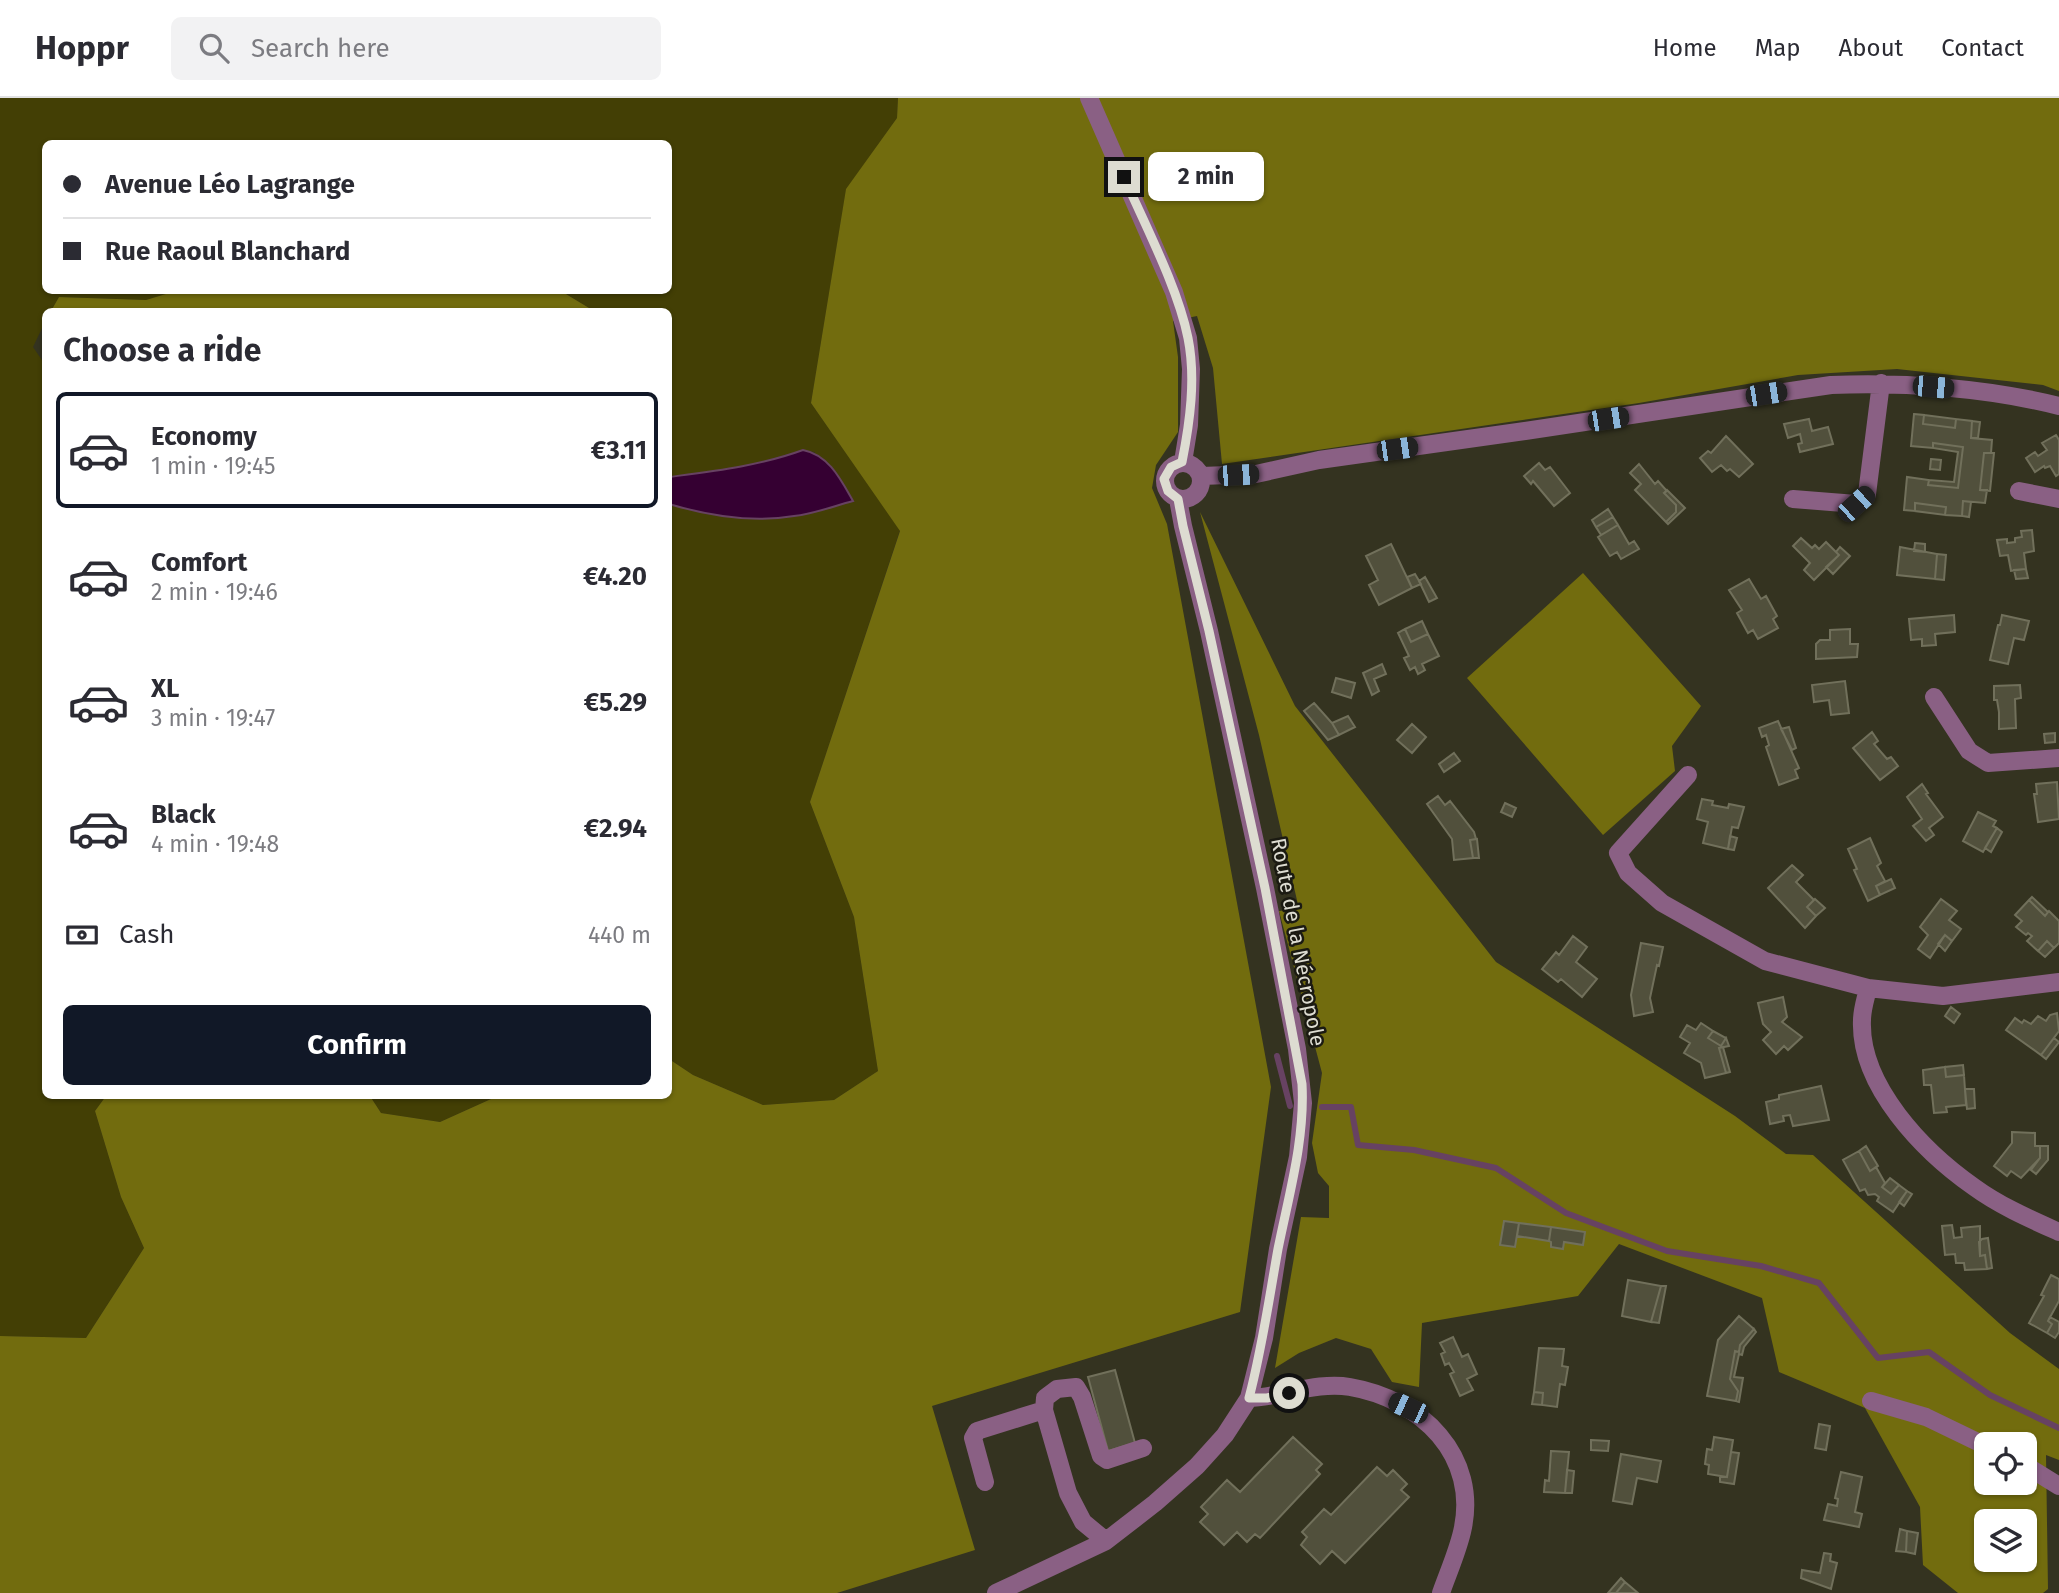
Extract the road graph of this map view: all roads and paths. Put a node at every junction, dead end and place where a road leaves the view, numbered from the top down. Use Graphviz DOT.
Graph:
graph roads {
  1 [pos="1089,98"];
  2 [pos="1881,383"];
  3 [pos="2059,406"];
  4 [pos="1182,462"];
  5 [pos="1201,476"];
  6 [pos="2019,491"];
  7 [pos="1178,499"];
  8 [pos="1793,499"];
  9 [pos="2059,499"];
  10 [pos="1934,697"];
  11 [pos="2059,758"];
  12 [pos="1688,775"];
  13 [pos="2059,982"];
  14 [pos="1868,988"];
  15 [pos="2059,1232"];
  16 [pos="1249,1398"];
  17 [pos="1871,1401"];
  18 [pos="1044,1410"];
  19 [pos="1974,1440"];
  20 [pos="1143,1448"];
  21 [pos="2037,1472"];
  22 [pos="985,1482"];
  23 [pos="2059,1486"];
  24 [pos="1106,1541"];
  25 [pos="996,1593"];
  26 [pos="1441,1593"];
  1 -- 4 [label="street"];
  2 -- 3 [label="street"];
  2 -- 5 [label="street"];
  2 -- 8 [label="street"];
  4 -- 5 [label="street"];
  4 -- 7 [label="street"];
  5 -- 7 [label="street"];
  6 -- 9 [label="street"];
  7 -- 16 [label="street, Route de la Nécropole"];
  10 -- 11 [label="street"];
  12 -- 14 [label="street"];
  13 -- 14 [label="street"];
  14 -- 15 [label="street"];
  16 -- 24 [label="street, Route de la Nécropole"];
  16 -- 26 [label="street"];
  17 -- 19 [label="street"];
  18 -- 20 [label="street"];
  18 -- 22 [label="street"];
  18 -- 24 [label="street"];
  21 -- 23 [label="street"];
  24 -- 25 [label="street, Route de la Nécropole"];
}
